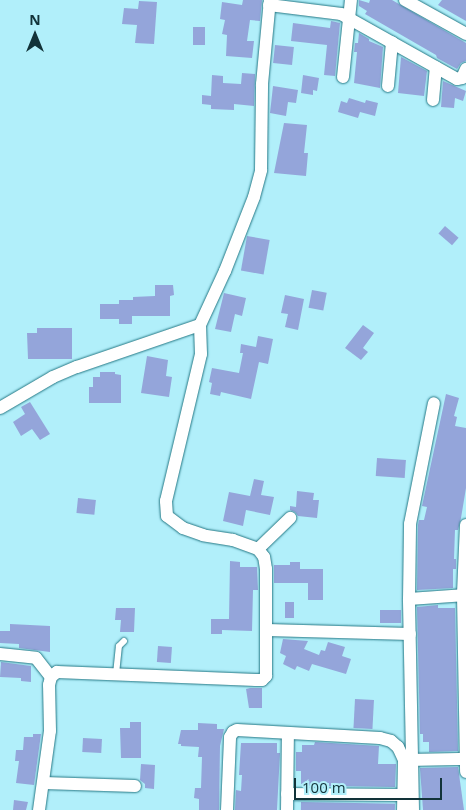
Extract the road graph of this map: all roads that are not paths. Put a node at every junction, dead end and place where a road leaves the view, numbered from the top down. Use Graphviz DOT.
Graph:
graph roads {
  1 [pos="351,0"];
  2 [pos="405,0"];
  3 [pos="270,3"];
  4 [pos="350,18"];
  5 [pos="466,34"];
  6 [pos="392,42"];
  7 [pos="436,67"];
  8 [pos="466,69"];
  9 [pos="343,77"];
  10 [pos="388,86"];
  11 [pos="433,100"];
  12 [pos="200,325"];
  13 [pos="434,403"];
  14 [pos="0,408"];
  15 [pos="290,518"];
  16 [pos="465,533"];
  17 [pos="258,549"];
  18 [pos="464,595"];
  19 [pos="409,599"];
  20 [pos="267,630"];
  21 [pos="410,634"];
  22 [pos="124,641"];
  23 [pos="465,650"];
  24 [pos="0,654"];
  25 [pos="116,674"];
  26 [pos="51,677"];
  27 [pos="466,706"];
  28 [pos="288,733"];
  29 [pos="466,759"];
  30 [pos="412,760"];
  31 [pos="466,772"];
  32 [pos="44,784"];
  33 [pos="135,786"];
  34 [pos="288,794"];
  35 [pos="403,795"];
  36 [pos="39,810"];
  37 [pos="227,810"];
  38 [pos="287,810"];
  39 [pos="403,810"];
  40 [pos="413,810"];
  1 -- 4 [label="street"];
  2 -- 5 [label="street"];
  3 -- 4 [label="street"];
  3 -- 12 [label="street"];
  4 -- 6 [label="street"];
  4 -- 9 [label="street"];
  6 -- 7 [label="street"];
  6 -- 10 [label="street"];
  7 -- 8 [label="street"];
  7 -- 11 [label="street"];
  12 -- 14 [label="street"];
  12 -- 17 [label="street"];
  13 -- 19 [label="street"];
  15 -- 17 [label="street"];
  16 -- 18 [label="street"];
  17 -- 20 [label="street"];
  18 -- 19 [label="street"];
  18 -- 23 [label="street"];
  19 -- 21 [label="street"];
  20 -- 21 [label="street"];
  20 -- 25 [label="street"];
  21 -- 30 [label="street"];
  22 -- 25 [label="lane"];
  23 -- 27 [label="street"];
  24 -- 26 [label="street"];
  25 -- 26 [label="street"];
  26 -- 32 [label="street"];
  27 -- 29 [label="street"];
  28 -- 34 [label="street"];
  28 -- 35 [label="street"];
  28 -- 37 [label="street"];
  29 -- 30 [label="street"];
  29 -- 31 [label="street"];
  30 -- 40 [label="street"];
  32 -- 33 [label="street"];
  32 -- 36 [label="street"];
  34 -- 35 [label="street"];
  34 -- 38 [label="street"];
  35 -- 39 [label="street"];
}
